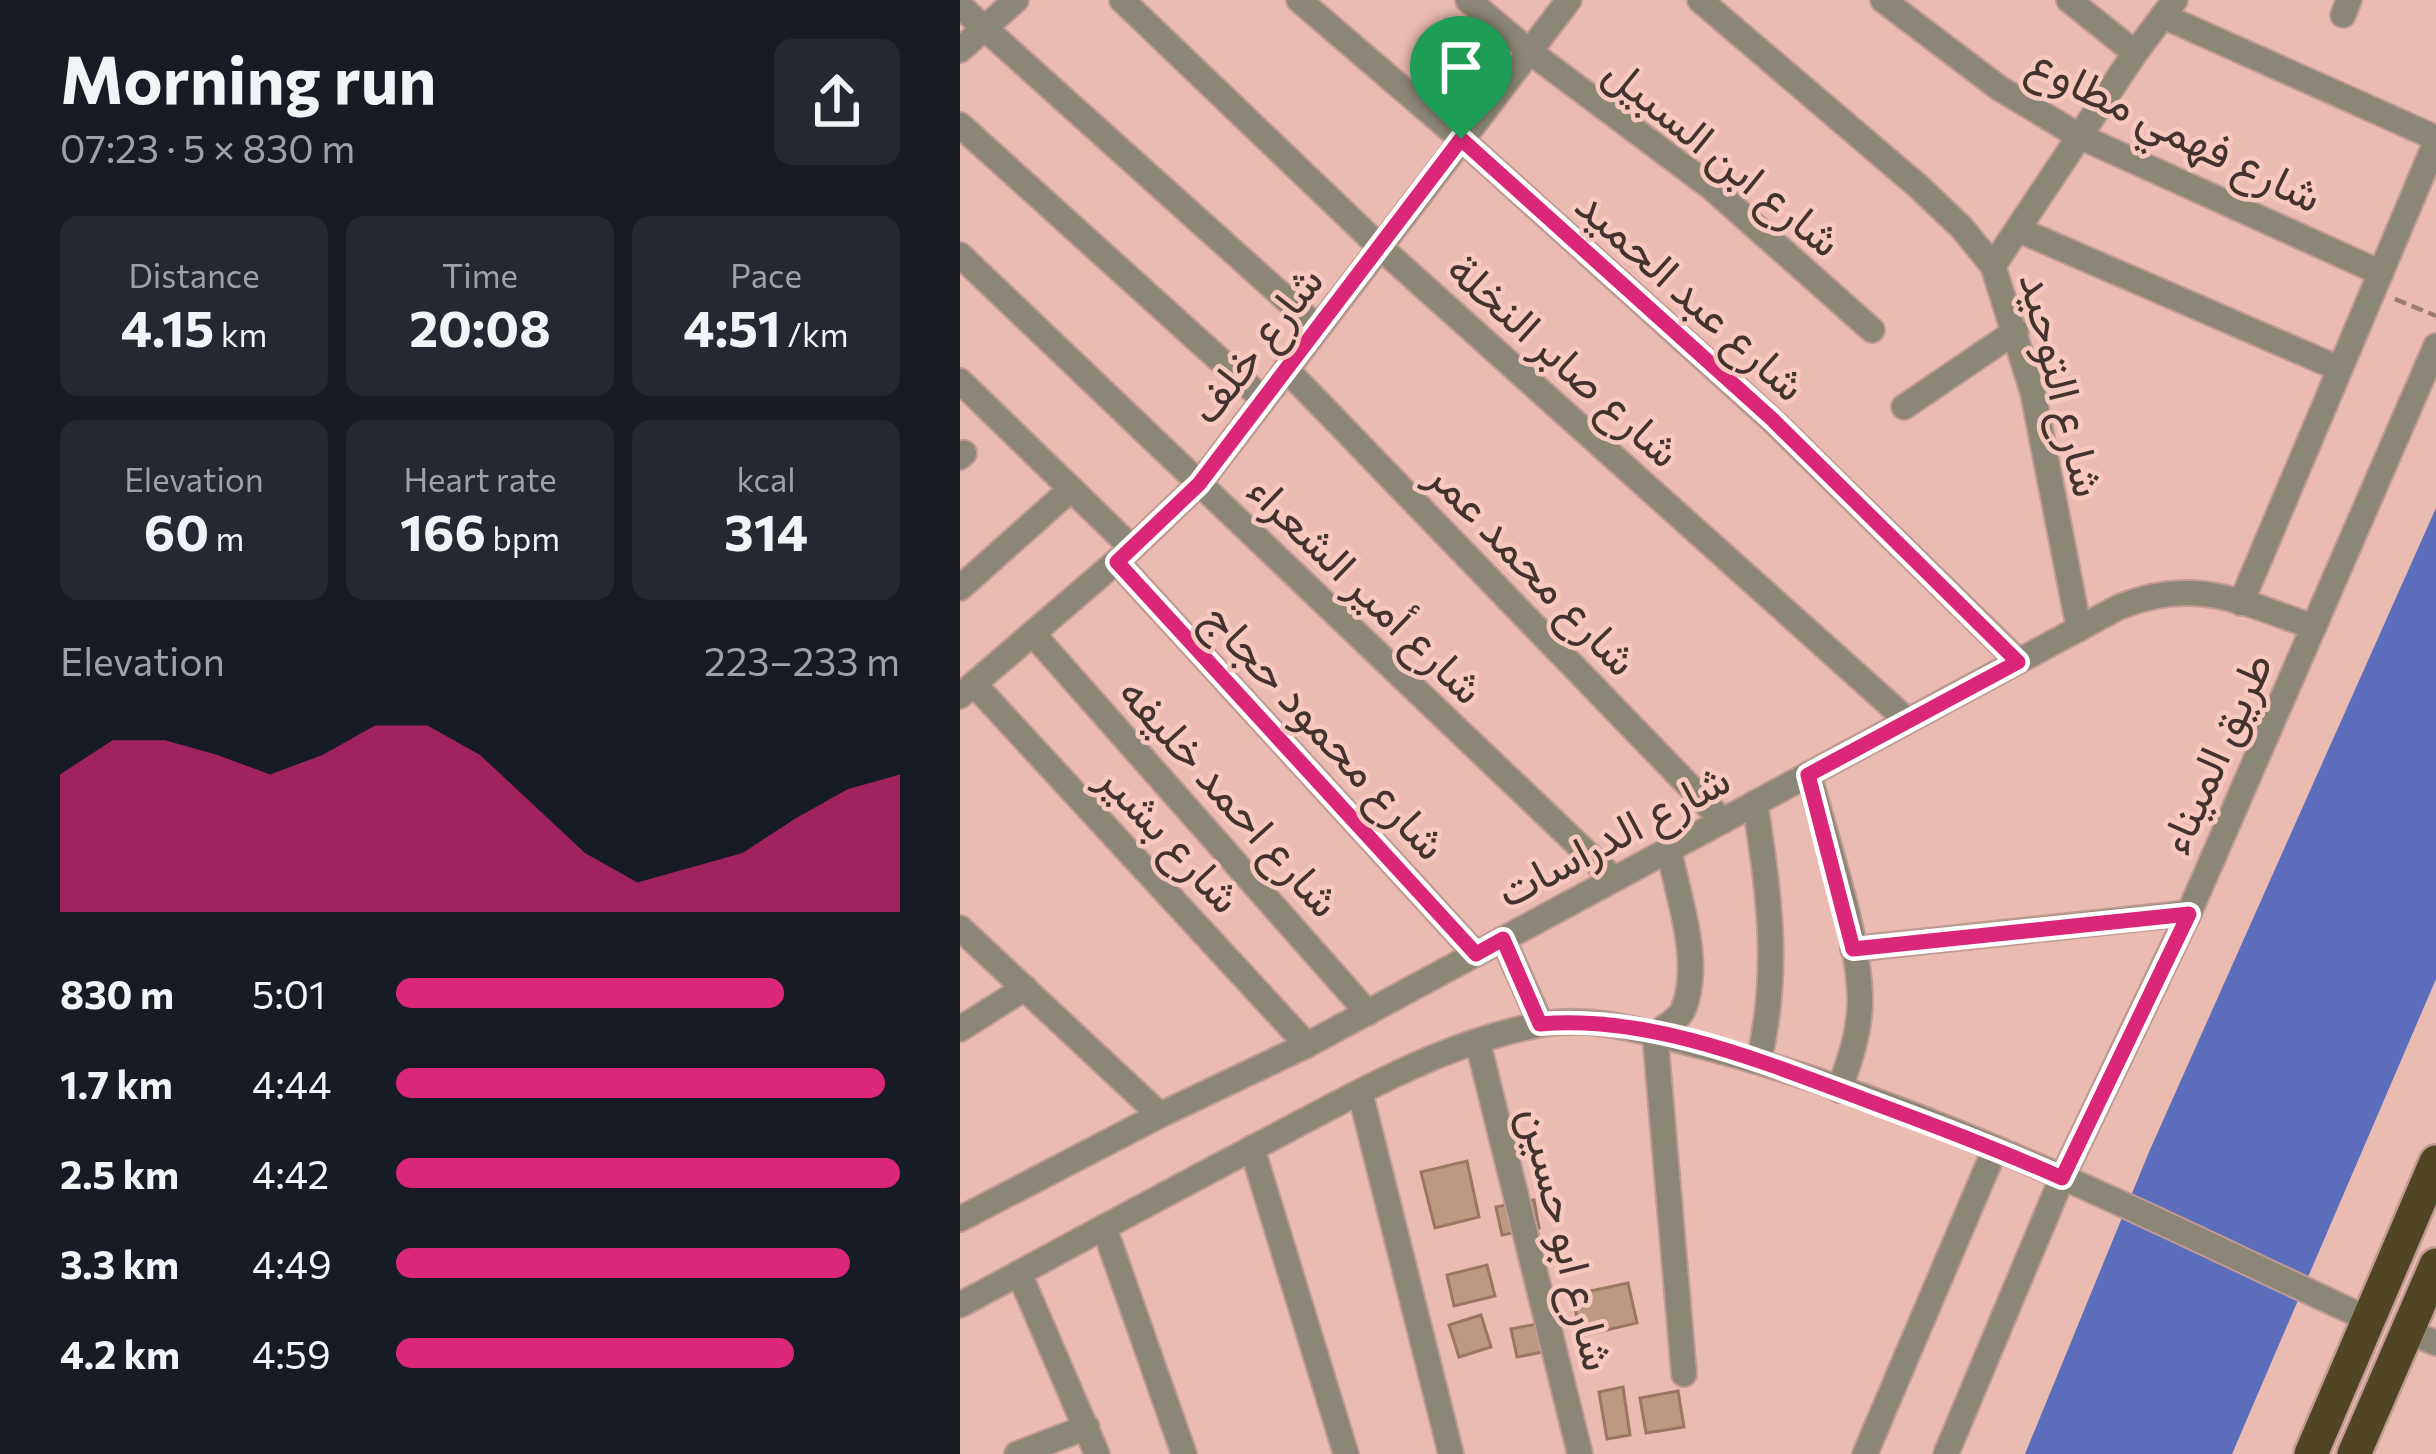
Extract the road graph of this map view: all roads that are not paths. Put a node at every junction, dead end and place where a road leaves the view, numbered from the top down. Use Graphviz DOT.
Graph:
graph roads {
  1 [pos="1016,0"];
  2 [pos="1122,0"];
  3 [pos="1299,0"];
  4 [pos="1468,0"];
  5 [pos="1569,0"];
  6 [pos="1700,0"];
  7 [pos="1883,0"];
  8 [pos="2069,0"];
  9 [pos="960,6"];
  10 [pos="2169,8"];
  11 [pos="985,30"];
  12 [pos="960,50"];
  13 [pos="1529,51"];
  14 [pos="2135,53"];
  15 [pos="960,125"];
  16 [pos="2079,136"];
  17 [pos="1461,139"];
  18 [pos="2436,140"];
  19 [pos="2019,230"];
  20 [pos="1381,248"];
  21 [pos="960,255"];
  22 [pos="1993,266"];
  23 [pos="2377,281"];
  24 [pos="1317,327"];
  25 [pos="1872,330"];
  26 [pos="2016,331"];
  27 [pos="2436,346"];
  28 [pos="1286,369"];
  29 [pos="2340,369"];
  30 [pos="960,381"];
  31 [pos="1263,400"];
  32 [pos="1904,407"];
  33 [pos="1199,484"];
  34 [pos="1071,489"];
  35 [pos="1124,555"];
  36 [pos="960,587"];
  37 [pos="2242,603"];
  38 [pos="2314,628"];
  39 [pos="2079,629"];
  40 [pos="1033,634"];
  41 [pos="2018,662"];
  42 [pos="967,690"];
  43 [pos="1908,721"];
  44 [pos="1808,775"];
  45 [pos="1755,803"];
  46 [pos="1723,821"];
  47 [pos="1669,850"];
  48 [pos="1614,879"];
  49 [pos="2189,914"];
  50 [pos="960,928"];
  51 [pos="1503,939"];
  52 [pos="1853,949"];
  53 [pos="1476,954"];
  54 [pos="1025,988"];
  55 [pos="1368,1012"];
  56 [pos="1540,1024"];
  57 [pos="960,1029"];
  58 [pos="1655,1034"];
  59 [pos="1478,1043"];
  60 [pos="1307,1045"];
  61 [pos="1759,1060"];
  62 [pos="1840,1090"];
  63 [pos="1360,1091"];
  64 [pos="1160,1115"];
  65 [pos="1252,1148"];
  66 [pos="1995,1148"];
  67 [pos="2436,1162"];
  68 [pos="2062,1178"];
  69 [pos="960,1219"];
  70 [pos="1104,1227"];
  71 [pos="2436,1265"];
  72 [pos="1019,1273"];
  73 [pos="960,1305"];
  74 [pos="2368,1319"];
  75 [pos="2421,1337"];
  76 [pos="1684,1374"];
  77 [pos="1087,1427"];
  78 [pos="1017,1454"];
  79 [pos="1097,1454"];
  80 [pos="1184,1454"];
  81 [pos="1346,1454"];
  82 [pos="1451,1454"];
  83 [pos="1580,1454"];
  84 [pos="1865,1454"];
  85 [pos="1946,1454"];
  86 [pos="2311,1454"];
  87 [pos="2354,1454"];
  1 -- 11 [label="street"];
  2 -- 20 [label="street, شارع صابر النخلة"];
  3 -- 17 [label="street, شارع عبد الحميد"];
  4 -- 13 [label="street, شارع ابن السبيل"];
  5 -- 13 [label="street, شارع خلف"];
  6 -- 22 [label="street, شارع التوحيد"];
  7 -- 16 [label="street, شارع فهمي مطاوع"];
  8 -- 14 [label="street"];
  9 -- 11 [label="street"];
  10 -- 14 [label="street"];
  10 -- 18 [label="street"];
  11 -- 12 [label="street"];
  11 -- 24 [label="street"];
  13 -- 17 [label="street, شارع خلف"];
  13 -- 25 [label="street, شارع ابن السبيل"];
  14 -- 16 [label="street"];
  15 -- 31 [label="street"];
  16 -- 19 [label="street"];
  16 -- 23 [label="street, شارع فهمي مطاوع"];
  17 -- 20 [label="street, شارع خلف"];
  17 -- 41 [label="street, شارع عبد الحميد"];
  18 -- 23 [label="street"];
  19 -- 22 [label="street"];
  19 -- 29 [label="street"];
  20 -- 24 [label="street, شارع خلف"];
  20 -- 43 [label="street, شارع صابر النخلة"];
  21 -- 33 [label="street, شارع أمير الشعراء"];
  22 -- 26 [label="street, شارع التوحيد"];
  23 -- 29 [label="street"];
  24 -- 28 [label="street, شارع خلف"];
  26 -- 32 [label="street"];
  26 -- 39 [label="street, شارع التوحيد"];
  27 -- 38 [label="street, طريق الميناء"];
  28 -- 31 [label="street, شارع خلف"];
  28 -- 46 [label="street, شارع محمد عمر"];
  29 -- 37 [label="street"];
  30 -- 34 [label="street, شارع محمود حجاج"];
  31 -- 33 [label="street, شارع خلف"];
  33 -- 35 [label="street, شارع خلف"];
  33 -- 48 [label="street, شارع أمير الشعراء"];
  34 -- 35 [label="street, شارع محمود حجاج"];
  34 -- 36 [label="street"];
  35 -- 40 [label="street, شارع خلف"];
  35 -- 53 [label="street, شارع محمود حجاج"];
  37 -- 38 [label="street, شارع الدراسات"];
  37 -- 39 [label="street, شارع الدراسات"];
  38 -- 49 [label="street, طريق الميناء"];
  39 -- 41 [label="street, شارع الدراسات"];
  40 -- 42 [label="street, شارع خلف"];
  40 -- 55 [label="street, شارع احمد خليفه"];
  41 -- 43 [label="street, شارع الدراسات"];
  42 -- 60 [label="street, شارع بشير"];
  43 -- 44 [label="street, شارع الدراسات"];
  44 -- 45 [label="street, شارع الدراسات"];
  44 -- 52 [label="street"];
  45 -- 46 [label="street, شارع الدراسات"];
  45 -- 61 [label="street"];
  46 -- 47 [label="street, شارع الدراسات"];
  47 -- 48 [label="street, شارع الدراسات"];
  47 -- 58 [label="street"];
  48 -- 51 [label="street, شارع الدراسات"];
  49 -- 52 [label="street"];
  49 -- 68 [label="street, طريق الميناء"];
  50 -- 54 [label="street"];
  51 -- 53 [label="street, شارع الدراسات"];
  51 -- 56 [label="street"];
  52 -- 62 [label="street"];
  53 -- 55 [label="street, شارع الدراسات"];
  54 -- 57 [label="street"];
  54 -- 64 [label="street"];
  55 -- 60 [label="street, شارع الدراسات"];
  56 -- 58 [label="street"];
  56 -- 59 [label="street"];
  58 -- 61 [label="street"];
  58 -- 76 [label="street"];
  59 -- 63 [label="street"];
  59 -- 83 [label="street, شارع ابو حسين"];
  60 -- 64 [label="street, شارع الدراسات"];
  61 -- 62 [label="street"];
  62 -- 66 [label="street"];
  63 -- 65 [label="street"];
  63 -- 82 [label="street"];
  64 -- 69 [label="street, شارع الدراسات"];
  65 -- 70 [label="street"];
  65 -- 81 [label="street"];
  66 -- 68 [label="street"];
  66 -- 84 [label="street"];
  67 -- 74 [label="highway"];
  68 -- 74 [label="street"];
  68 -- 85 [label="street, طريق الميناء"];
  70 -- 72 [label="street"];
  70 -- 80 [label="street"];
  71 -- 75 [label="highway"];
  72 -- 73 [label="street"];
  72 -- 77 [label="street"];
  74 -- 86 [label="highway"];
  75 -- 87 [label="highway"];
  77 -- 78 [label="street"];
  77 -- 79 [label="street"];
}
